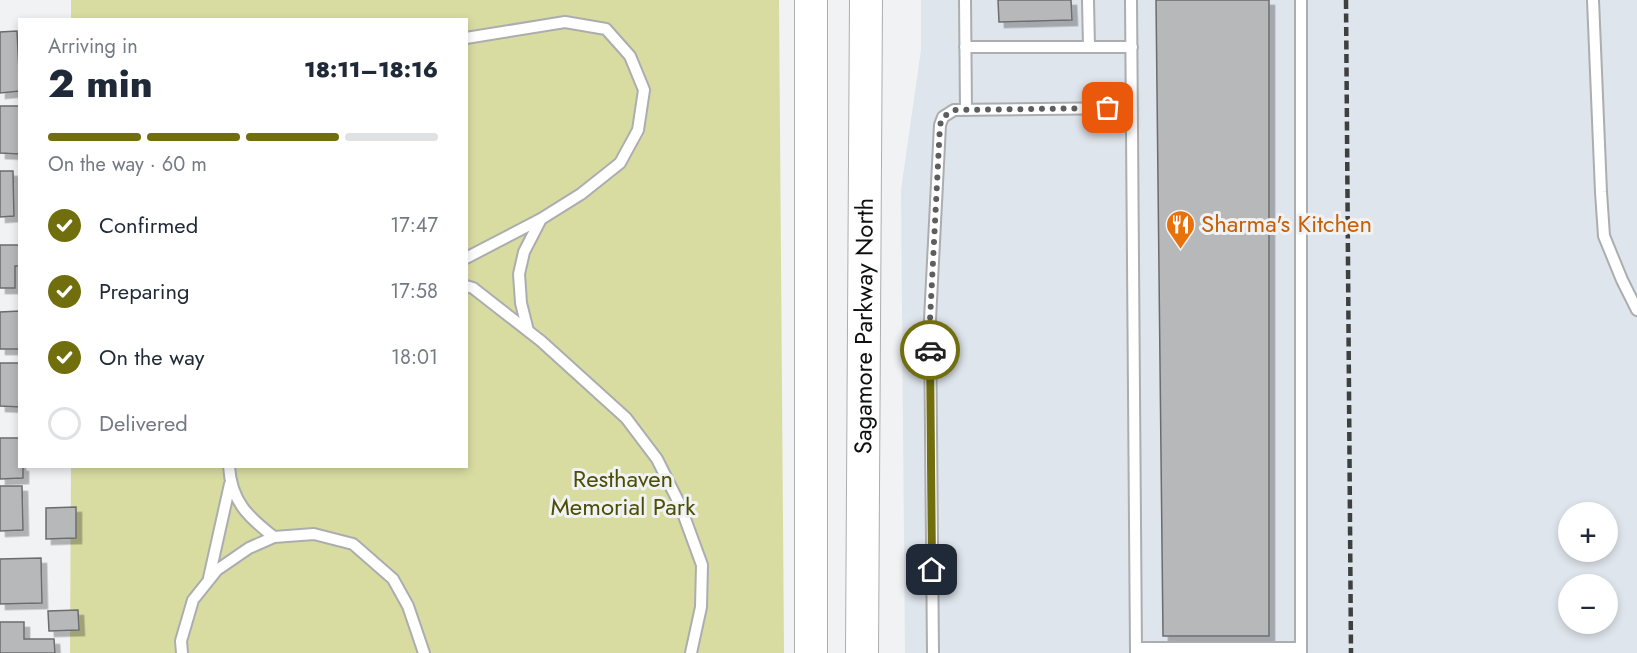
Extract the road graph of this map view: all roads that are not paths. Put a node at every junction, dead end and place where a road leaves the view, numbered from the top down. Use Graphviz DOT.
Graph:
graph roads {
  1 [pos="812,0"];
  2 [pos="866,0"];
  3 [pos="965,0"];
  4 [pos="1088,0"];
  5 [pos="1131,0"];
  6 [pos="1301,0"];
  7 [pos="1593,0"];
  8 [pos="468,38"];
  9 [pos="965,47"];
  10 [pos="1089,47"];
  11 [pos="1132,47"];
  12 [pos="1132,108"];
  13 [pos="966,110"];
  14 [pos="541,219"];
  15 [pos="468,257"];
  16 [pos="468,287"];
  17 [pos="1637,310"];
  18 [pos="528,331"];
  19 [pos="229,468"];
  20 [pos="230,484"];
  21 [pos="274,537"];
  22 [pos="208,581"];
  23 [pos="1136,650"];
  24 [pos="1301,651"];
  25 [pos="182,653"];
  26 [pos="424,653"];
  27 [pos="691,653"];
  28 [pos="811,653"];
  29 [pos="862,653"];
  30 [pos="933,653"];
  1 -- 28 [label="main road"];
  2 -- 29 [label="main road, Sagamore Parkway North"];
  3 -- 9 [label="lane"];
  4 -- 10 [label="lane"];
  5 -- 11 [label="lane"];
  6 -- 24 [label="lane"];
  7 -- 17 [label="lane"];
  8 -- 14 [label="lane"];
  9 -- 10 [label="lane"];
  9 -- 13 [label="lane"];
  10 -- 11 [label="lane"];
  11 -- 12 [label="lane"];
  12 -- 13 [label="lane"];
  12 -- 23 [label="lane"];
  13 -- 30 [label="lane"];
  14 -- 15 [label="lane"];
  14 -- 18 [label="lane"];
  16 -- 18 [label="lane"];
  18 -- 27 [label="lane"];
  19 -- 20 [label="lane"];
  20 -- 21 [label="lane"];
  20 -- 22 [label="lane"];
  21 -- 22 [label="lane"];
  21 -- 26 [label="lane"];
  22 -- 25 [label="lane"];
  23 -- 24 [label="lane"];
}
